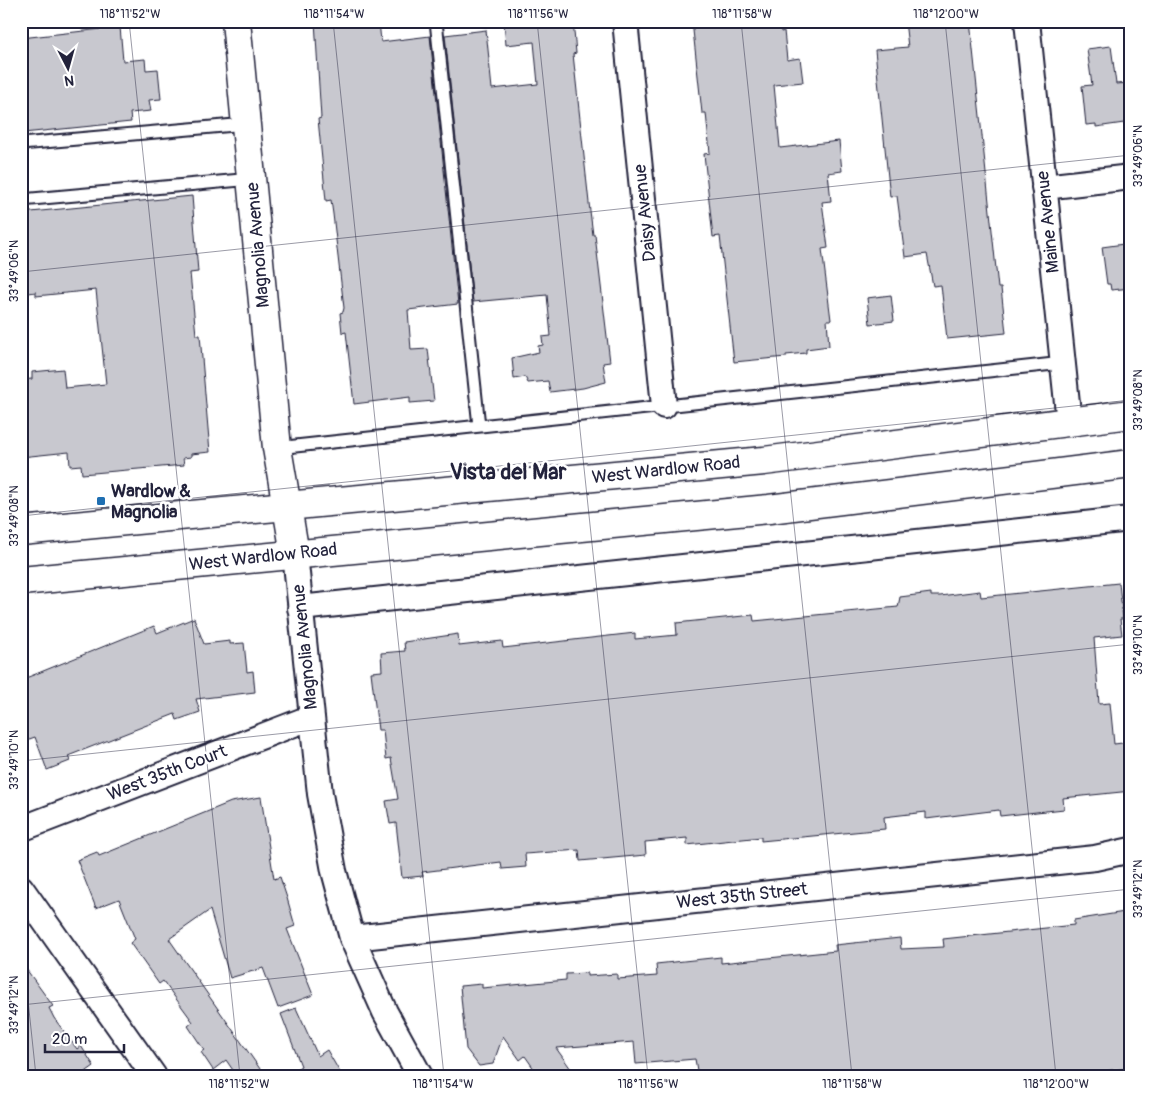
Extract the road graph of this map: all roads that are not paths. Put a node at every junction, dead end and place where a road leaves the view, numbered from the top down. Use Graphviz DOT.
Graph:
graph roads {
  1 [pos="236,21"];
  2 [pos="436,21"];
  3 [pos="625,21"];
  4 [pos="1027,21"];
  5 [pos="246,124"];
  6 [pos="21,144"];
  7 [pos="1131,177"];
  8 [pos="252,179"];
  9 [pos="1044,187"];
  10 [pos="21,200"];
  11 [pos="1063,363"];
  12 [pos="664,406"];
  13 [pos="1131,414"];
  14 [pos="1069,422"];
  15 [pos="479,426"];
  16 [pos="277,448"];
  17 [pos="1131,464"];
  18 [pos="285,506"];
  19 [pos="1131,518"];
  20 [pos="21,531"];
  21 [pos="295,554"];
  22 [pos="21,581"];
  23 [pos="300,608"];
  24 [pos="312,717"];
  25 [pos="21,829"];
  26 [pos="1131,850"];
  27 [pos="21,888"];
  28 [pos="352,938"];
  29 [pos="154,1076"];
  30 [pos="420,1076"];
  1 -- 5 [label="main road, Magnolia Avenue"];
  2 -- 15 [label="lane"];
  3 -- 12 [label="street, Daisy Avenue"];
  4 -- 9 [label="street, Maine Avenue"];
  5 -- 6 [label="lane"];
  5 -- 8 [label="main road, Magnolia Avenue"];
  7 -- 9 [label="street"];
  8 -- 10 [label="lane"];
  8 -- 16 [label="main road, Magnolia Avenue"];
  9 -- 11 [label="street, Maine Avenue"];
  11 -- 12 [label="lane"];
  11 -- 14 [label="street, Maine Avenue"];
  12 -- 15 [label="lane"];
  13 -- 14 [label="main road, West Wardlow Road"];
  14 -- 18 [label="main road, West Wardlow Road"];
  15 -- 16 [label="lane"];
  16 -- 18 [label="main road, Magnolia Avenue"];
  17 -- 21 [label="main road, West Wardlow Road"];
  18 -- 20 [label="main road, West Wardlow Road"];
  18 -- 21 [label="main road, Magnolia Avenue"];
  19 -- 23 [label="street"];
  21 -- 22 [label="main road, West Wardlow Road"];
  21 -- 23 [label="street, Magnolia Avenue"];
  23 -- 24 [label="street, Magnolia Avenue"];
  24 -- 25 [label="street, West 35th Court"];
  24 -- 28 [label="street, Magnolia Avenue"];
  26 -- 28 [label="street, West 35th Street"];
  27 -- 29 [label="street"];
  28 -- 30 [label="street, Magnolia Avenue"];
}
